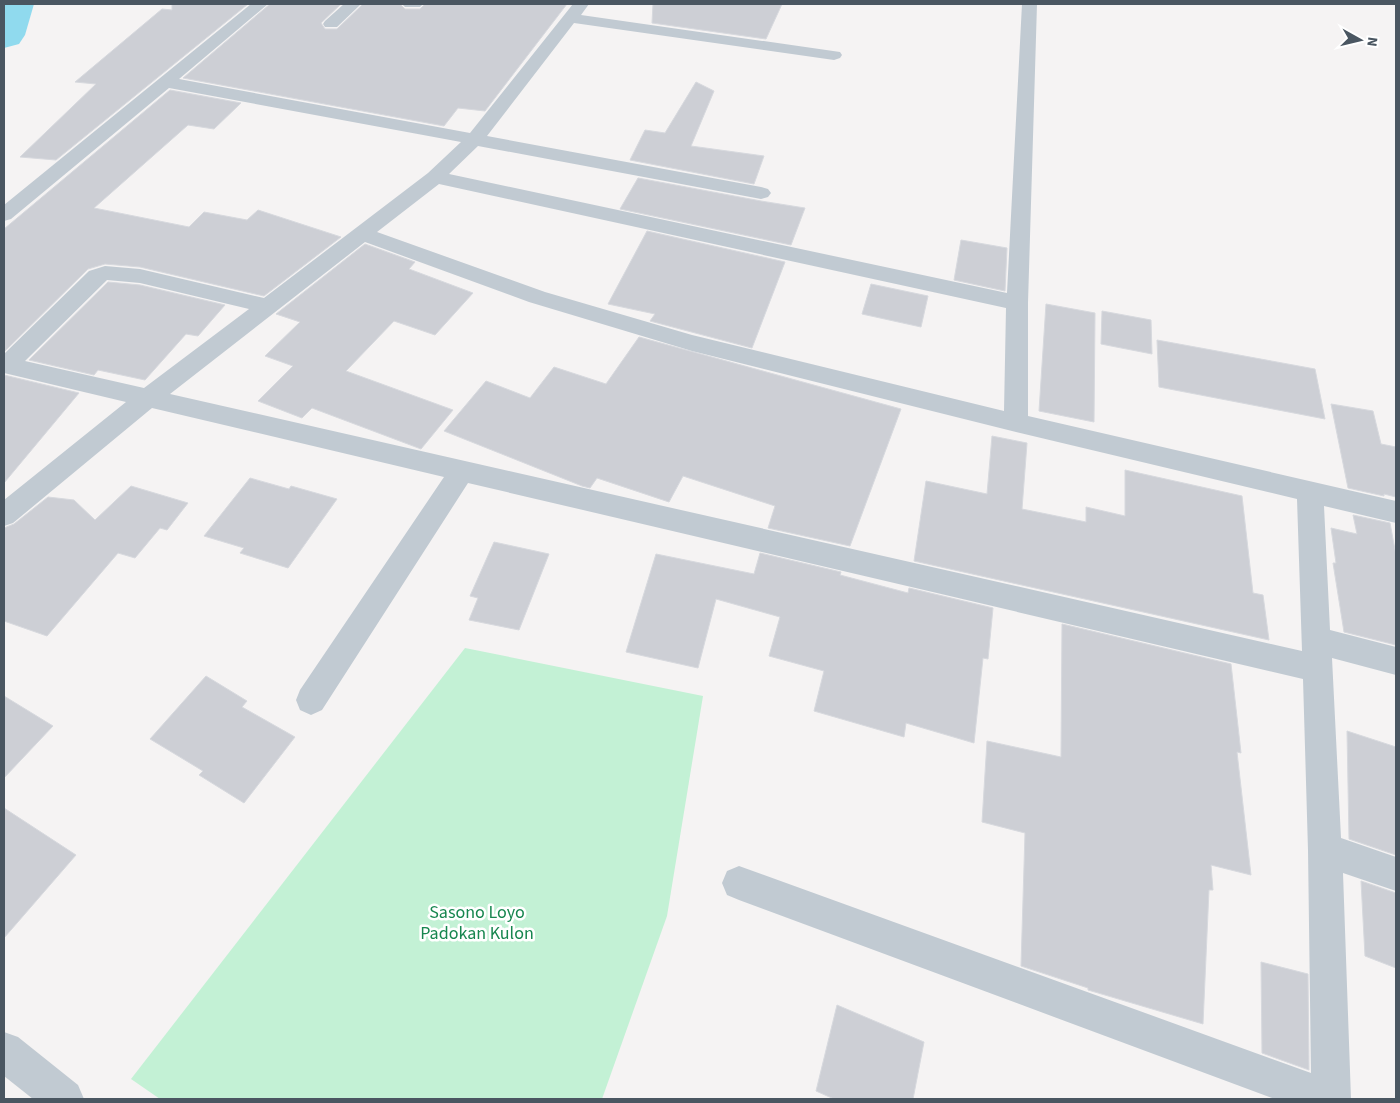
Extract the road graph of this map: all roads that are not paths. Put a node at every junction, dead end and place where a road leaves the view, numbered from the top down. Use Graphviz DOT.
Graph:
graph roads {
  1 [pos="260,4"];
  2 [pos="353,4"];
  3 [pos="410,4"];
  4 [pos="415,4"];
  5 [pos="1030,4"];
  6 [pos="575,11"];
  7 [pos="331,24"];
  8 [pos="834,55"];
  9 [pos="166,82"];
  10 [pos="475,139"];
  11 [pos="435,177"];
  12 [pos="760,193"];
  13 [pos="4,215"];
  14 [pos="361,233"];
  15 [pos="1016,304"];
  16 [pos="267,306"];
  17 [pos="6,365"];
  18 [pos="148,398"];
  19 [pos="1016,422"];
  20 [pos="462,471"];
  21 [pos="1310,491"];
  22 [pos="1396,512"];
  23 [pos="4,515"];
  24 [pos="1316,654"];
  25 [pos="1396,660"];
  26 [pos="310,700"];
  27 [pos="1326,850"];
  28 [pos="1396,874"];
  29 [pos="739,883"];
  30 [pos="4,1051"];
  31 [pos="64,1099"];
  32 [pos="1330,1099"];
  1 -- 9 [label="street"];
  2 -- 7 [label="street"];
  3 -- 4 [label="street"];
  5 -- 15 [label="street"];
  6 -- 8 [label="street"];
  6 -- 10 [label="street"];
  9 -- 10 [label="street"];
  9 -- 13 [label="street"];
  10 -- 11 [label="street"];
  10 -- 12 [label="street"];
  11 -- 14 [label="street"];
  11 -- 15 [label="street"];
  14 -- 16 [label="street"];
  14 -- 19 [label="street"];
  15 -- 19 [label="street"];
  16 -- 17 [label="street"];
  16 -- 18 [label="street"];
  17 -- 18 [label="street"];
  18 -- 20 [label="street"];
  18 -- 23 [label="street"];
  19 -- 21 [label="street"];
  20 -- 24 [label="street"];
  20 -- 26 [label="street"];
  21 -- 22 [label="street"];
  21 -- 24 [label="street"];
  24 -- 25 [label="street"];
  24 -- 27 [label="street"];
  27 -- 28 [label="street"];
  27 -- 32 [label="street"];
  29 -- 32 [label="street"];
  30 -- 31 [label="street"];
}
